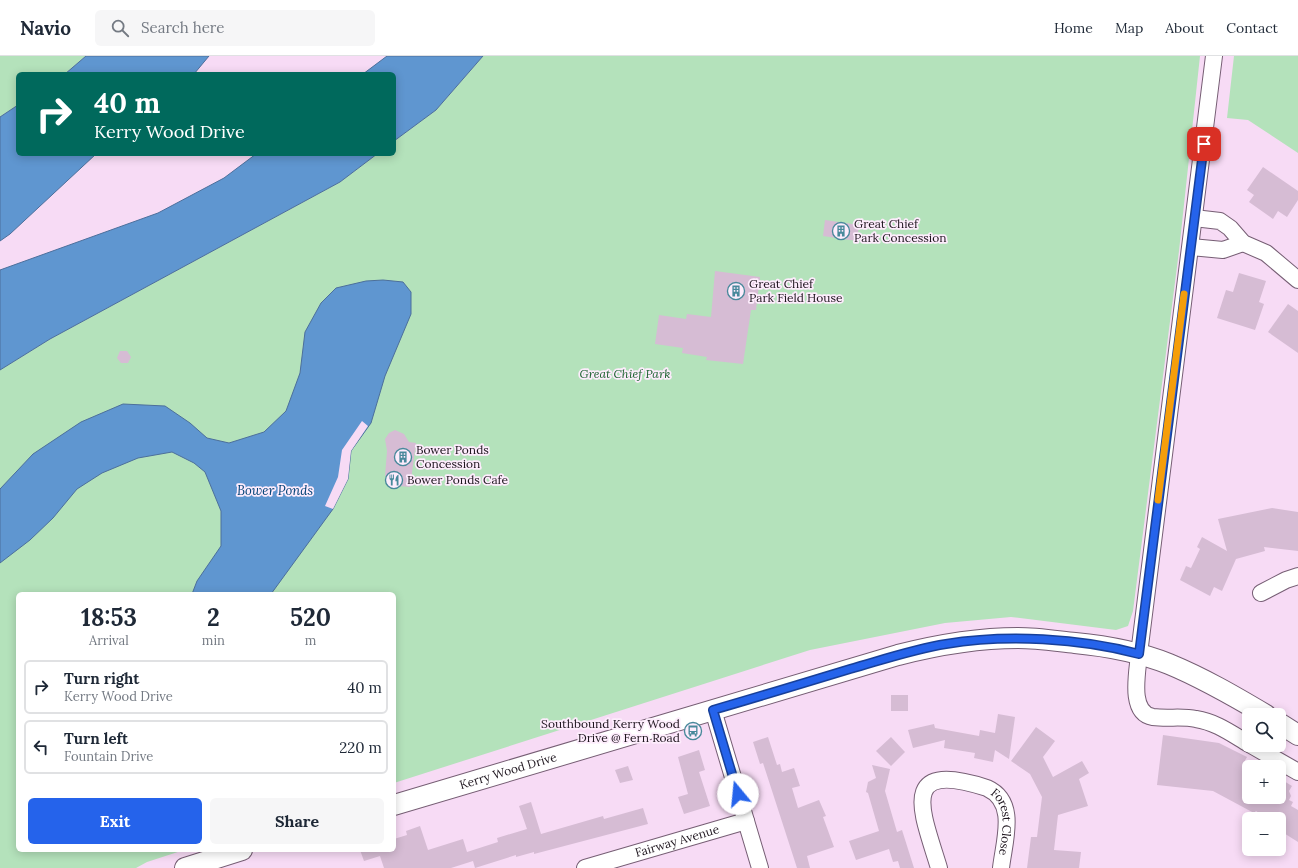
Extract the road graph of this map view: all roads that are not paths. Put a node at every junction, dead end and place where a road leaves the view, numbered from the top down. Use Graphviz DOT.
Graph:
graph roads {
  1 [pos="1214,56"];
  2 [pos="1194,218"];
  3 [pos="1243,243"];
  4 [pos="1191,247"];
  5 [pos="1298,280"];
  6 [pos="1298,576"];
  7 [pos="1261,593"];
  8 [pos="1139,654"];
  9 [pos="1254,708"];
  10 [pos="713,710"];
  11 [pos="1286,727"];
  12 [pos="1298,735"];
  13 [pos="1242,739"];
  14 [pos="1264,752"];
  15 [pos="1298,772"];
  16 [pos="396,804"];
  17 [pos="746,821"];
  18 [pos="236,852"];
  19 [pos="185,868"];
  20 [pos="585,868"];
  21 [pos="760,868"];
  22 [pos="938,868"];
  23 [pos="1001,868"];
  1 -- 2 [label="street"];
  2 -- 3 [label="street"];
  2 -- 4 [label="street"];
  3 -- 4 [label="street"];
  3 -- 5 [label="street"];
  4 -- 8 [label="street"];
  6 -- 7 [label="street"];
  8 -- 9 [label="street, Kerry Wood Drive"];
  8 -- 10 [label="street, Kerry Wood Drive"];
  8 -- 13 [label="street"];
  10 -- 16 [label="street, Kerry Wood Drive"];
  10 -- 17 [label="street"];
  11 -- 12 [label="street"];
  14 -- 15 [label="street"];
  17 -- 20 [label="street, Fairway Avenue"];
  17 -- 21 [label="street"];
  18 -- 19 [label="street"];
  22 -- 23 [label="street, Forest Close"];
}
